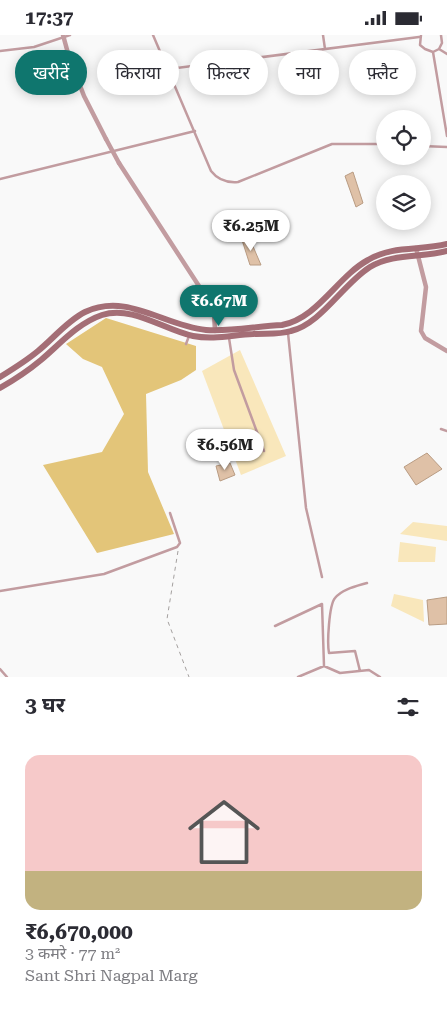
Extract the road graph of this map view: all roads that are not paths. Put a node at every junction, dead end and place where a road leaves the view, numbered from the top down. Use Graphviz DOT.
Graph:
graph roads {
  1 [pos="63,35"];
  2 [pos="70,35"];
  3 [pos="153,35"];
  4 [pos="324,35"];
  5 [pos="441,35"];
  6 [pos="420,36"];
  7 [pos="325,49"];
  8 [pos="439,49"];
  9 [pos="160,50"];
  10 [pos="0,51"];
  11 [pos="433,52"];
  12 [pos="447,54"];
  13 [pos="179,68"];
  14 [pos="179,93"];
  15 [pos="195,131"];
  16 [pos="447,135"];
  17 [pos="376,144"];
  18 [pos="431,146"];
  19 [pos="447,147"];
  20 [pos="0,179"];
  21 [pos="447,244"];
  22 [pos="416,248"];
  23 [pos="447,251"];
  24 [pos="417,257"];
  25 [pos="215,330"];
  26 [pos="288,332"];
  27 [pos="190,335"];
  28 [pos="228,337"];
  29 [pos="215,339"];
  30 [pos="186,344"];
  31 [pos="447,351"];
  32 [pos="0,377"];
  33 [pos="0,388"];
  34 [pos="441,429"];
  35 [pos="447,431"];
  36 [pos="264,451"];
  37 [pos="170,513"];
  38 [pos="322,577"];
  39 [pos="367,583"];
  40 [pos="0,591"];
  41 [pos="275,626"];
  42 [pos="324,666"];
  43 [pos="0,669"];
  44 [pos="360,671"];
  45 [pos="7,677"];
  46 [pos="298,677"];
  47 [pos="380,677"];
  1 -- 25 [label="street, bridge"];
  2 -- 10 [label="lane"];
  3 -- 9 [label="lane"];
  4 -- 7 [label="lane"];
  5 -- 8 [label="lane"];
  6 -- 7 [label="lane"];
  6 -- 11 [label="lane"];
  7 -- 13 [label="lane"];
  8 -- 11 [label="lane"];
  8 -- 12 [label="lane"];
  11 -- 16 [label="lane"];
  14 -- 15 [label="lane"];
  15 -- 17 [label="lane"];
  15 -- 20 [label="lane"];
  18 -- 19 [label="lane"];
  21 -- 22 [label="street"];
  22 -- 24 [label="street"];
  22 -- 25 [label="street"];
  23 -- 24 [label="street"];
  24 -- 26 [label="street"];
  24 -- 31 [label="street"];
  25 -- 29 [label="street"];
  25 -- 32 [label="street"];
  26 -- 28 [label="street"];
  26 -- 38 [label="lane"];
  27 -- 29 [label="street"];
  27 -- 30 [label="lane"];
  27 -- 33 [label="street"];
  28 -- 29 [label="street"];
  28 -- 36 [label="lane"];
  34 -- 35 [label="lane"];
  37 -- 40 [label="lane"];
  39 -- 44 [label="lane"];
  41 -- 42 [label="lane"];
  42 -- 44 [label="lane"];
  42 -- 46 [label="lane"];
  43 -- 45 [label="lane"];
  44 -- 47 [label="lane"];
}
